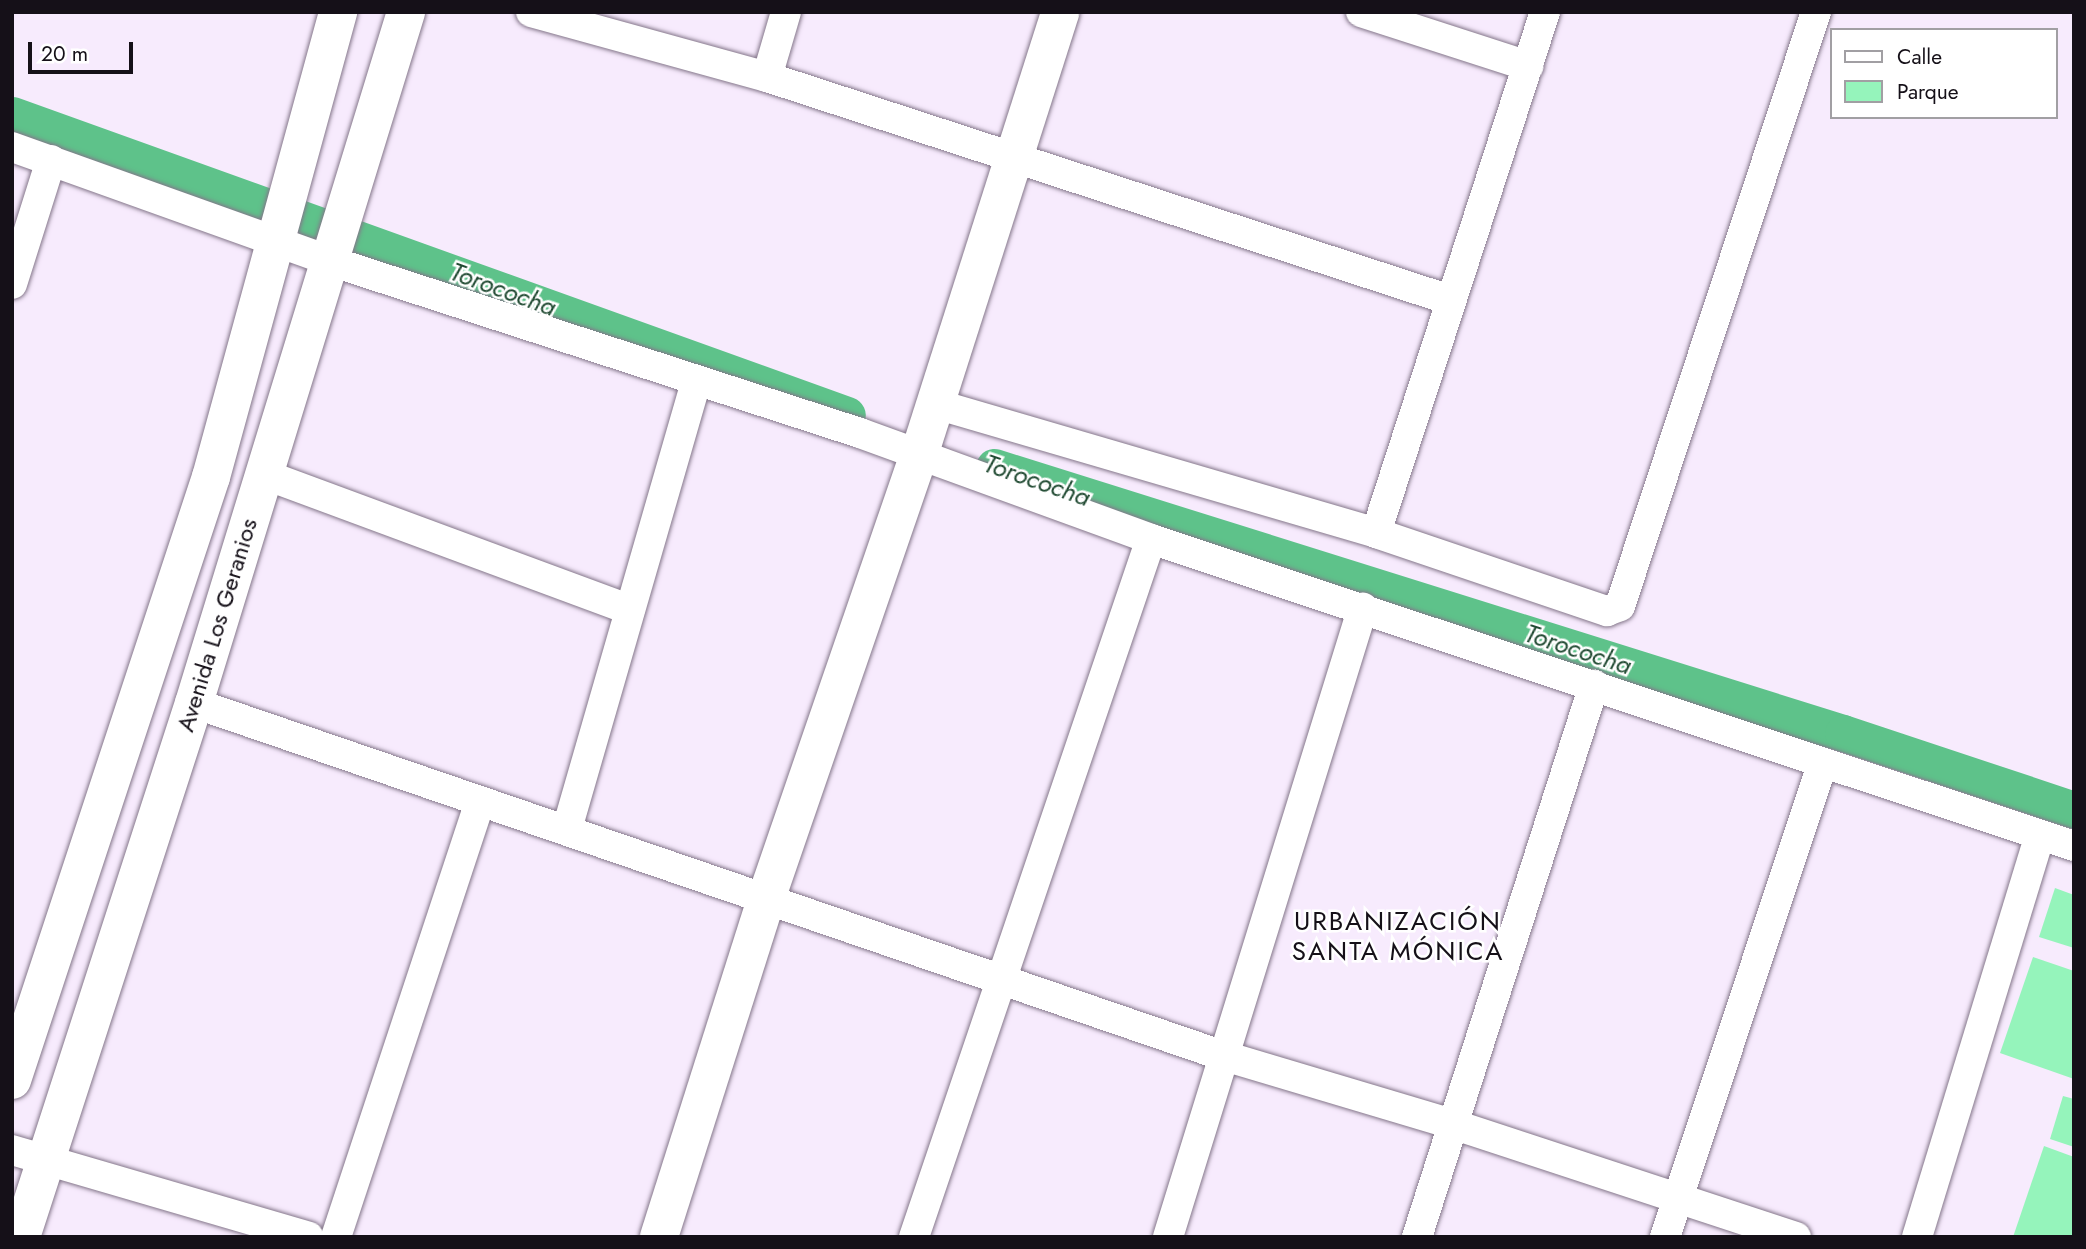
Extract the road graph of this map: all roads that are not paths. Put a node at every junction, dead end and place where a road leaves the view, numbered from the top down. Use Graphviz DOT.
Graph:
graph roads {
  1 [pos="338,12"];
  2 [pos="406,12"];
  3 [pos="531,12"];
  4 [pos="786,12"];
  5 [pos="1060,12"];
  6 [pos="1361,12"];
  7 [pos="1545,12"];
  8 [pos="1816,12"];
  9 [pos="1528,66"];
  10 [pos="767,77"];
  11 [pos="12,147"];
  12 [pos="1015,156"];
  13 [pos="51,160"];
  14 [pos="275,237"];
  15 [pos="333,255"];
  16 [pos="12,284"];
  17 [pos="1450,300"];
  18 [pos="696,382"];
  19 [pos="926,435"];
  20 [pos="263,474"];
  21 [pos="1376,533"];
  22 [pos="1151,539"];
  23 [pos="1363,607"];
  24 [pos="630,610"];
  25 [pos="1594,685"];
  26 [pos="194,702"];
  27 [pos="1822,764"];
  28 [pos="480,802"];
  29 [pos="567,829"];
  30 [pos="2040,835"];
  31 [pos="2074,846"];
  32 [pos="767,896"];
  33 [pos="1002,980"];
  34 [pos="1224,1056"];
  35 [pos="12,1080"];
  36 [pos="1455,1125"];
  37 [pos="29,1153"];
  38 [pos="1677,1199"];
  39 [pos="21,1237"];
  40 [pos="309,1237"];
  41 [pos="336,1237"];
  42 [pos="659,1237"];
  43 [pos="914,1237"];
  44 [pos="1168,1237"];
  45 [pos="1417,1237"];
  46 [pos="1665,1237"];
  47 [pos="1796,1237"];
  48 [pos="1917,1237"];
  1 -- 14 [label="street, Avenida Los Geranios"];
  2 -- 15 [label="street, Avenida Los Geranios"];
  3 -- 10 [label="street"];
  4 -- 10 [label="street"];
  5 -- 12 [label="street"];
  6 -- 9 [label="street"];
  7 -- 9 [label="street"];
  8 -- 21 [label="street"];
  9 -- 17 [label="street"];
  10 -- 12 [label="street"];
  11 -- 13 [label="street"];
  12 -- 17 [label="street"];
  12 -- 19 [label="street"];
  13 -- 14 [label="street"];
  13 -- 16 [label="street"];
  14 -- 15 [label="street"];
  14 -- 35 [label="street, Avenida Los Geranios"];
  15 -- 18 [label="street"];
  15 -- 20 [label="street, Avenida Los Geranios"];
  17 -- 21 [label="street"];
  18 -- 19 [label="street"];
  18 -- 24 [label="street"];
  19 -- 21 [label="street"];
  19 -- 22 [label="street"];
  19 -- 32 [label="street"];
  20 -- 24 [label="street"];
  20 -- 26 [label="street, Avenida Los Geranios"];
  22 -- 23 [label="street"];
  22 -- 33 [label="street"];
  23 -- 25 [label="street"];
  23 -- 34 [label="street"];
  24 -- 29 [label="street"];
  25 -- 27 [label="street"];
  25 -- 36 [label="street"];
  26 -- 28 [label="street"];
  26 -- 37 [label="street, Avenida Los Geranios"];
  27 -- 30 [label="street"];
  27 -- 38 [label="street"];
  28 -- 29 [label="street"];
  28 -- 41 [label="street"];
  29 -- 32 [label="street"];
  30 -- 31 [label="street"];
  30 -- 48 [label="street"];
  32 -- 33 [label="street"];
  32 -- 42 [label="street"];
  33 -- 34 [label="street"];
  33 -- 43 [label="street"];
  34 -- 36 [label="street"];
  34 -- 44 [label="street"];
  36 -- 38 [label="street"];
  36 -- 45 [label="street"];
  37 -- 39 [label="street, Avenida Los Geranios"];
  37 -- 40 [label="street"];
  38 -- 46 [label="street"];
  38 -- 47 [label="street"];
}
